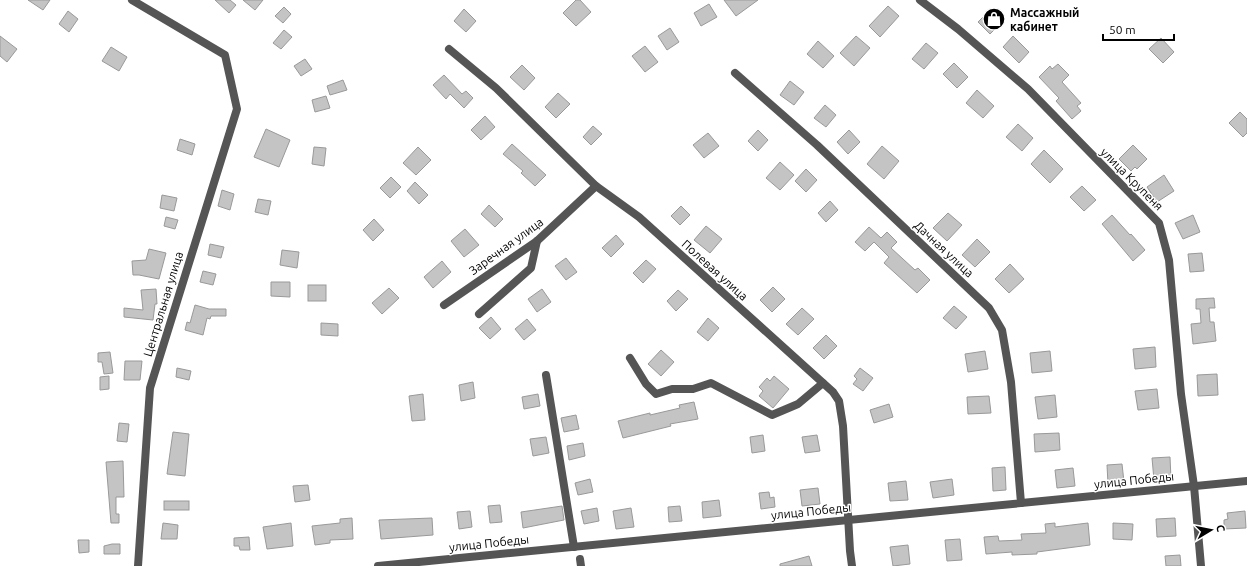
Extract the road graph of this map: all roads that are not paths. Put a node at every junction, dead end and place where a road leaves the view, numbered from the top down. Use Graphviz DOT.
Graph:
graph roads {
  1 [pos="132,0"];
  2 [pos="920,0"];
  3 [pos="449,49"];
  4 [pos="735,74"];
  5 [pos="596,186"];
  6 [pos="537,240"];
  7 [pos="444,305"];
  8 [pos="479,314"];
  9 [pos="630,358"];
  10 [pos="546,375"];
  11 [pos="823,383"];
  12 [pos="1247,481"];
  13 [pos="1194,486"];
  14 [pos="1021,503"];
  15 [pos="848,520"];
  16 [pos="574,547"];
  17 [pos="138,566"];
  18 [pos="378,566"];
  19 [pos="852,566"];
  20 [pos="1201,566"];
  1 -- 17 [label="street, Центральная улица"];
  2 -- 13 [label="street, улица Крупеня"];
  3 -- 5 [label="street, Полевая улица"];
  4 -- 14 [label="street, Дачная улица"];
  5 -- 6 [label="street, Заречная улица"];
  5 -- 11 [label="street, Полевая улица"];
  6 -- 7 [label="street, Заречная улица"];
  6 -- 8 [label="street"];
  9 -- 11 [label="street"];
  10 -- 16 [label="street"];
  11 -- 15 [label="street, Полевая улица"];
  12 -- 13 [label="street, улица Победы"];
  13 -- 14 [label="street, улица Победы"];
  13 -- 20 [label="street, улица Крупеня"];
  14 -- 15 [label="street, улица Победы"];
  15 -- 16 [label="street, улица Победы"];
  15 -- 19 [label="street, Полевая улица"];
  16 -- 18 [label="street, улица Победы"];
}
